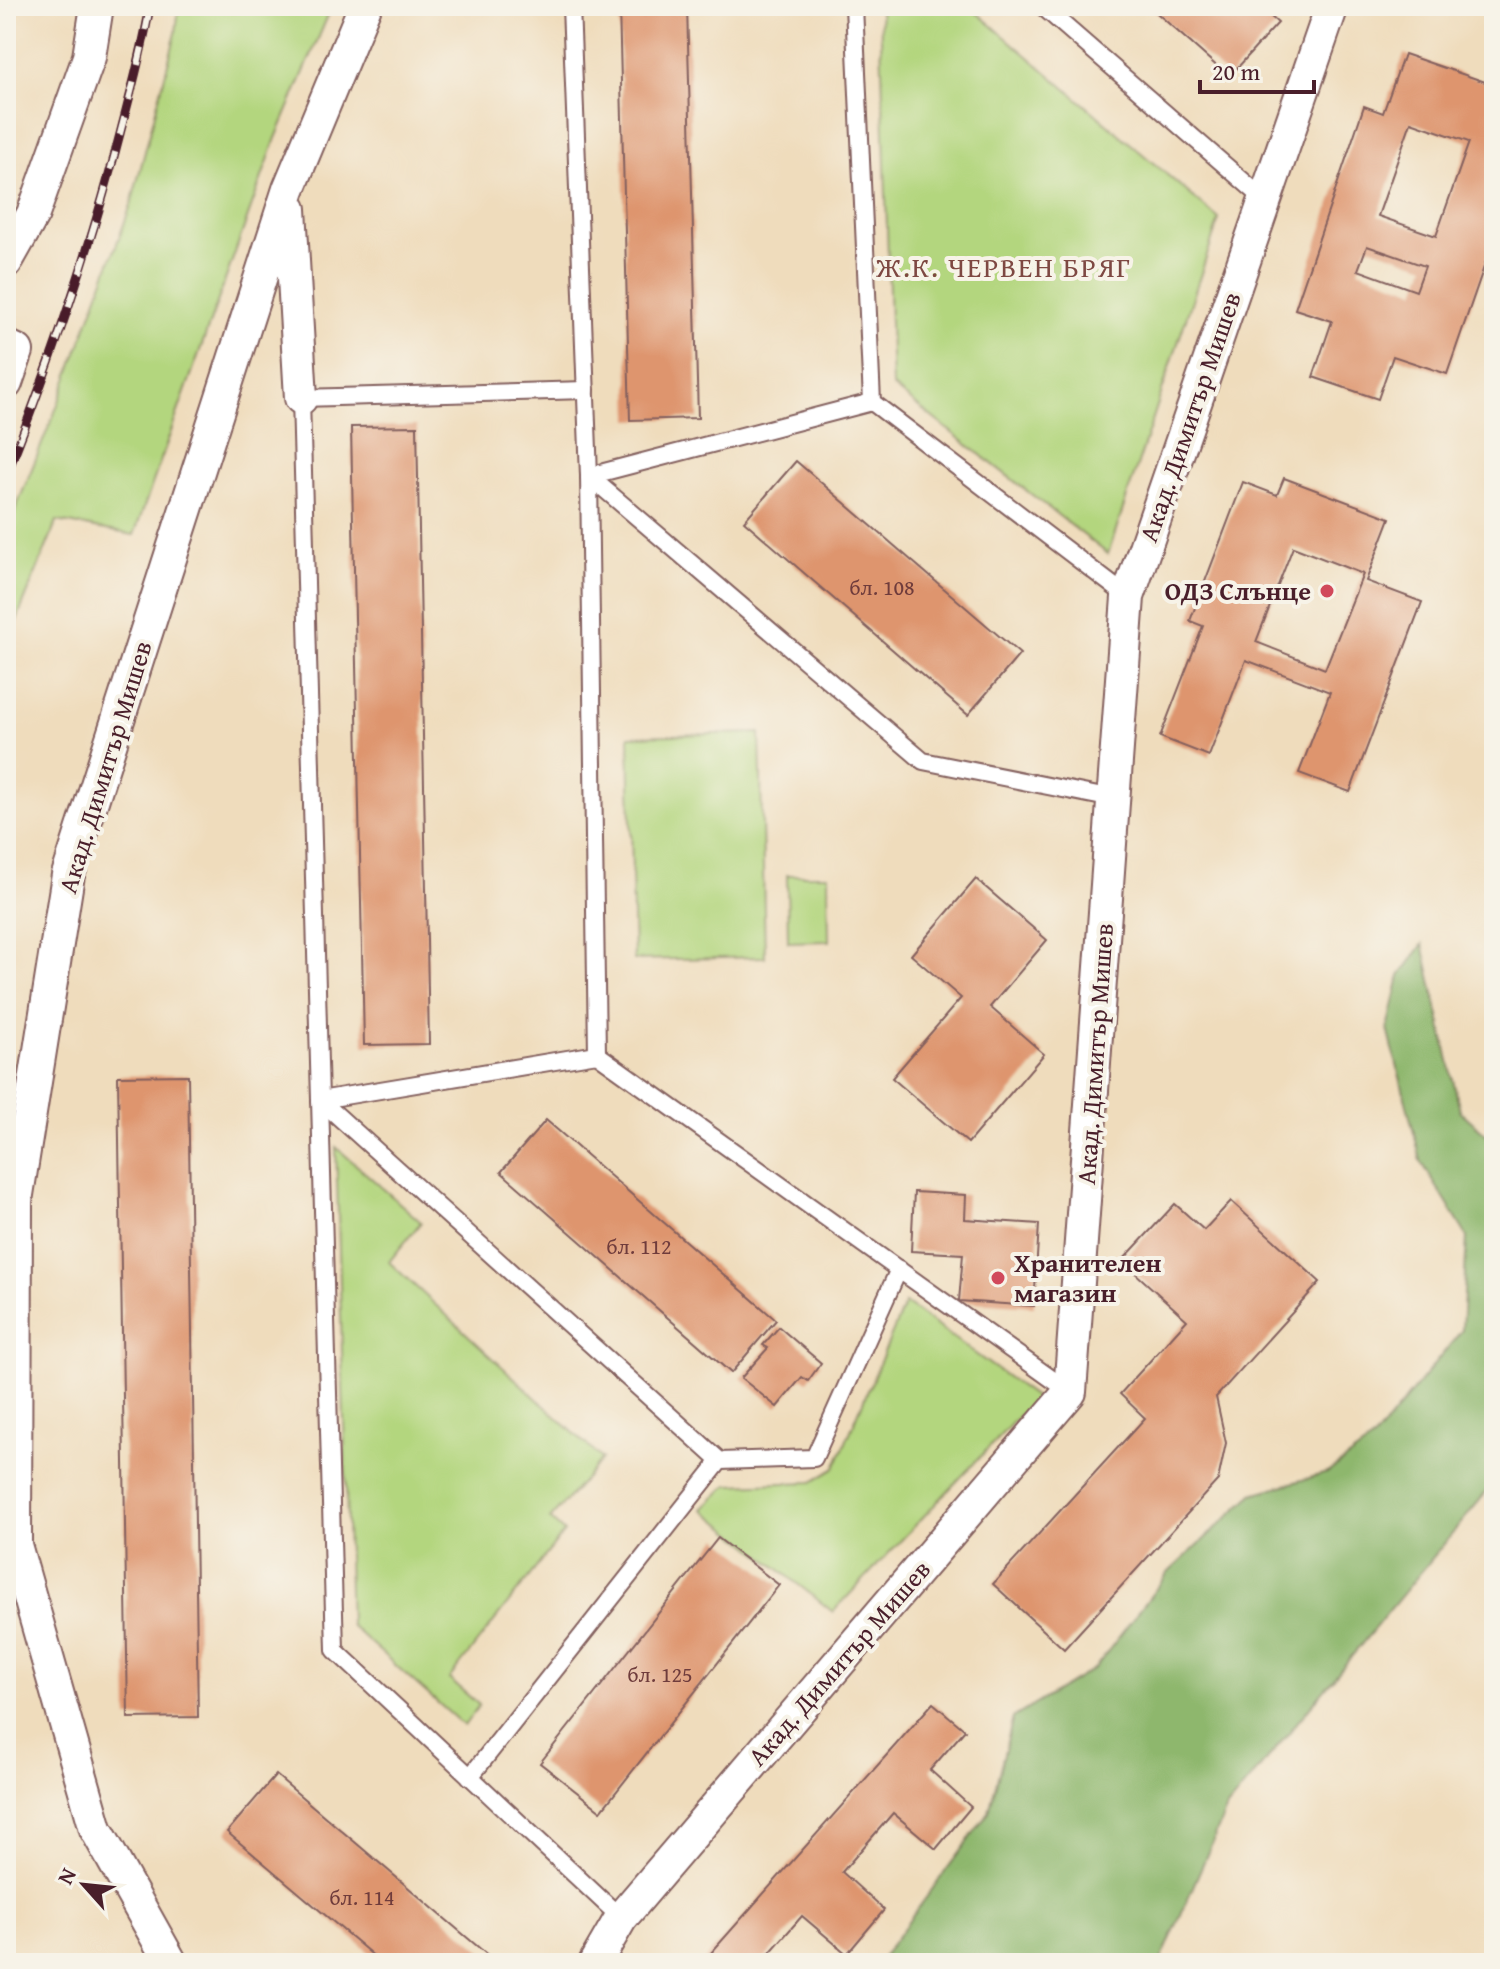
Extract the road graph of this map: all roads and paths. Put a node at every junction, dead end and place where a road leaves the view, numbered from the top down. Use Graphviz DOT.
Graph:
graph roads {
  1 [pos="97,6"];
  2 [pos="365,6"];
  3 [pos="571,6"];
  4 [pos="854,6"];
  5 [pos="1042,6"];
  6 [pos="1332,6"];
  7 [pos="289,189"];
  8 [pos="1265,200"];
  9 [pos="6,262"];
  10 [pos="6,346"];
  11 [pos="6,383"];
  12 [pos="586,390"];
  13 [pos="301,398"];
  14 [pos="872,402"];
  15 [pos="589,476"];
  16 [pos="1128,597"];
  17 [pos="1113,799"];
  18 [pos="597,1054"];
  19 [pos="320,1100"];
  20 [pos="899,1269"];
  21 [pos="1070,1392"];
  22 [pos="720,1461"];
  23 [pos="470,1777"];
  24 [pos="621,1918"];
  25 [pos="171,1963"];
  26 [pos="595,1963"];
  1 -- 9 [label="street"];
  2 -- 7 [label="street, Акад. Димитър Мишев"];
  3 -- 12 [label="lane"];
  4 -- 14 [label="lane"];
  5 -- 8 [label="lane"];
  6 -- 8 [label="street, Акад. Димитър Мишев"];
  7 -- 13 [label="street"];
  7 -- 25 [label="street, Акад. Димитър Мишев"];
  8 -- 16 [label="street, Акад. Димитър Мишев"];
  10 -- 11 [label="street"];
  12 -- 13 [label="lane"];
  12 -- 15 [label="lane"];
  13 -- 19 [label="lane"];
  14 -- 15 [label="lane"];
  14 -- 16 [label="lane"];
  15 -- 17 [label="lane"];
  15 -- 18 [label="lane"];
  16 -- 17 [label="street, Акад. Димитър Мишев"];
  17 -- 21 [label="street, Акад. Димитър Мишев"];
  18 -- 19 [label="lane"];
  18 -- 20 [label="lane"];
  19 -- 22 [label="lane"];
  19 -- 23 [label="lane"];
  20 -- 21 [label="lane"];
  20 -- 22 [label="lane"];
  21 -- 24 [label="street, Акад. Димитър Мишев"];
  22 -- 23 [label="lane"];
  23 -- 24 [label="lane"];
  24 -- 26 [label="street, Акад. Димитър Мишев"];
}
